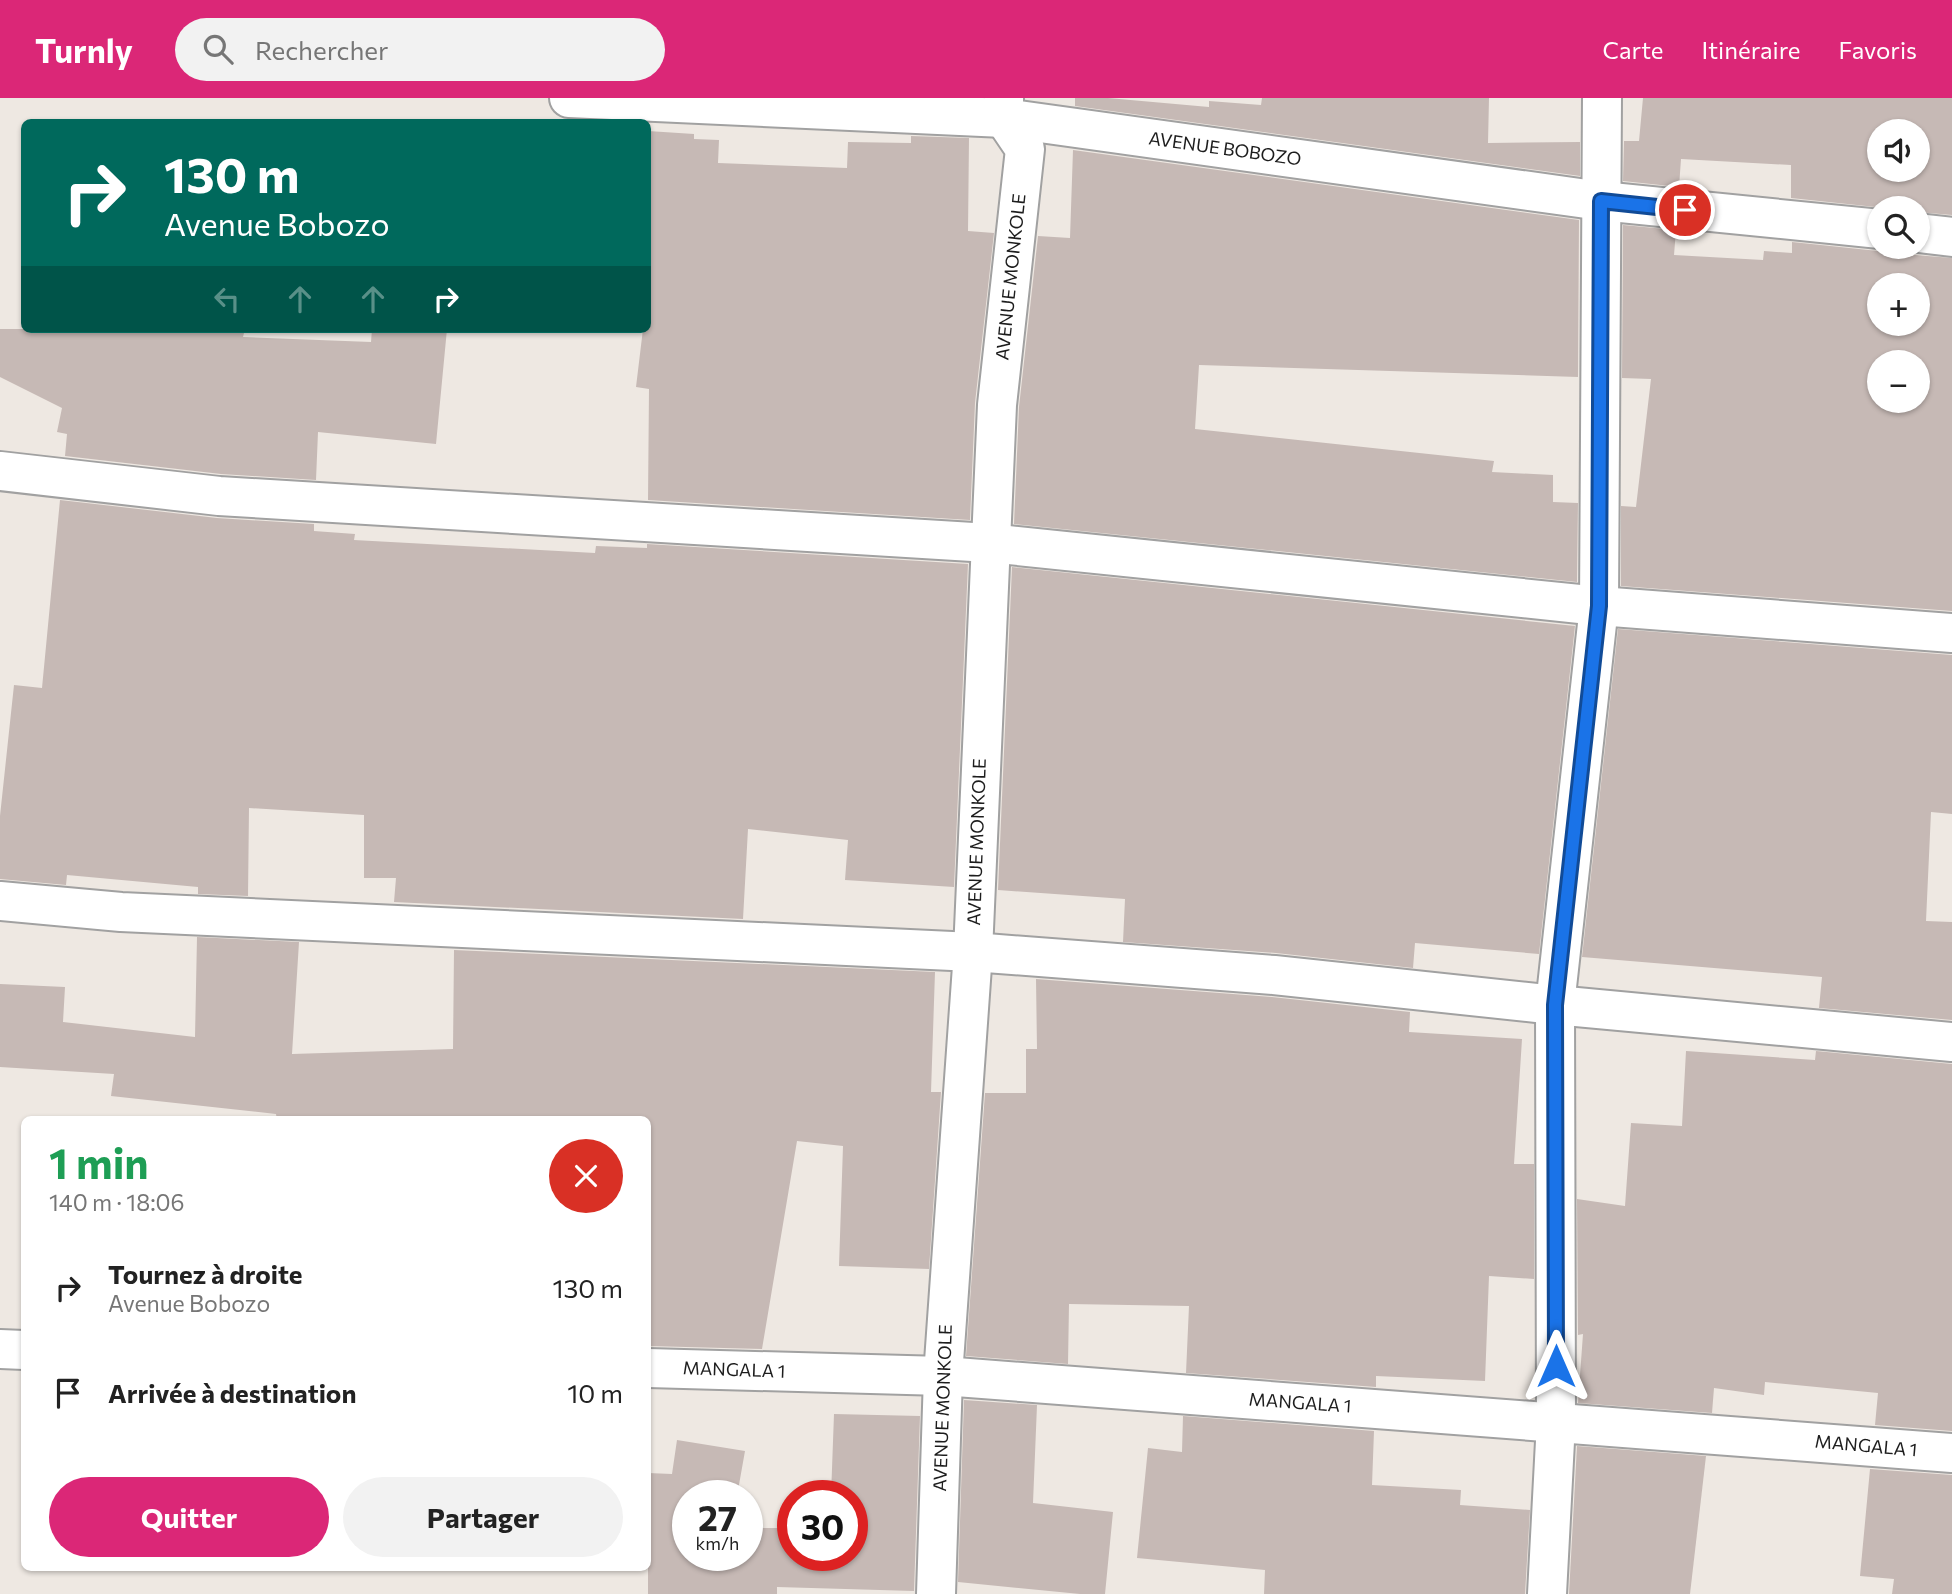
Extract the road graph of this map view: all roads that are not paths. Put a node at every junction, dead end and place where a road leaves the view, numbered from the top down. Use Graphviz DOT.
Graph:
graph roads {
  1 [pos="569,98"];
  2 [pos="1602,98"];
  3 [pos="1004,108"];
  4 [pos="1601,201"];
  5 [pos="1867,228"];
  6 [pos="1930,234"];
  7 [pos="1952,237"];
  8 [pos="0,471"];
  9 [pos="989,543"];
  10 [pos="1599,606"];
  11 [pos="1952,633"];
  12 [pos="0,901"];
  13 [pos="973,952"];
  14 [pos="1555,1005"];
  15 [pos="1952,1042"];
  16 [pos="0,1349"];
  17 [pos="21,1350"];
  18 [pos="651,1368"];
  19 [pos="943,1376"];
  20 [pos="1556,1422"];
  21 [pos="1952,1453"];
  22 [pos="936,1594"];
  23 [pos="1547,1594"];
  1 -- 3 [label="street, AVENUE BOBOZO"];
  2 -- 4 [label="street"];
  3 -- 4 [label="street, AVENUE BOBOZO"];
  3 -- 9 [label="street, AVENUE MONKOLE"];
  4 -- 5 [label="street, AVENUE BOBOZO"];
  4 -- 10 [label="street"];
  6 -- 7 [label="street"];
  8 -- 9 [label="street"];
  9 -- 10 [label="street"];
  9 -- 13 [label="street, AVENUE MONKOLE"];
  10 -- 11 [label="street"];
  10 -- 14 [label="street"];
  12 -- 13 [label="street"];
  13 -- 14 [label="street"];
  13 -- 19 [label="street, AVENUE MONKOLE"];
  14 -- 15 [label="street"];
  14 -- 20 [label="street"];
  16 -- 17 [label="street"];
  18 -- 19 [label="street, MANGALA 1"];
  19 -- 20 [label="street, MANGALA 1"];
  19 -- 22 [label="street, AVENUE MONKOLE"];
  20 -- 21 [label="street, MANGALA 1"];
  20 -- 23 [label="street"];
}
